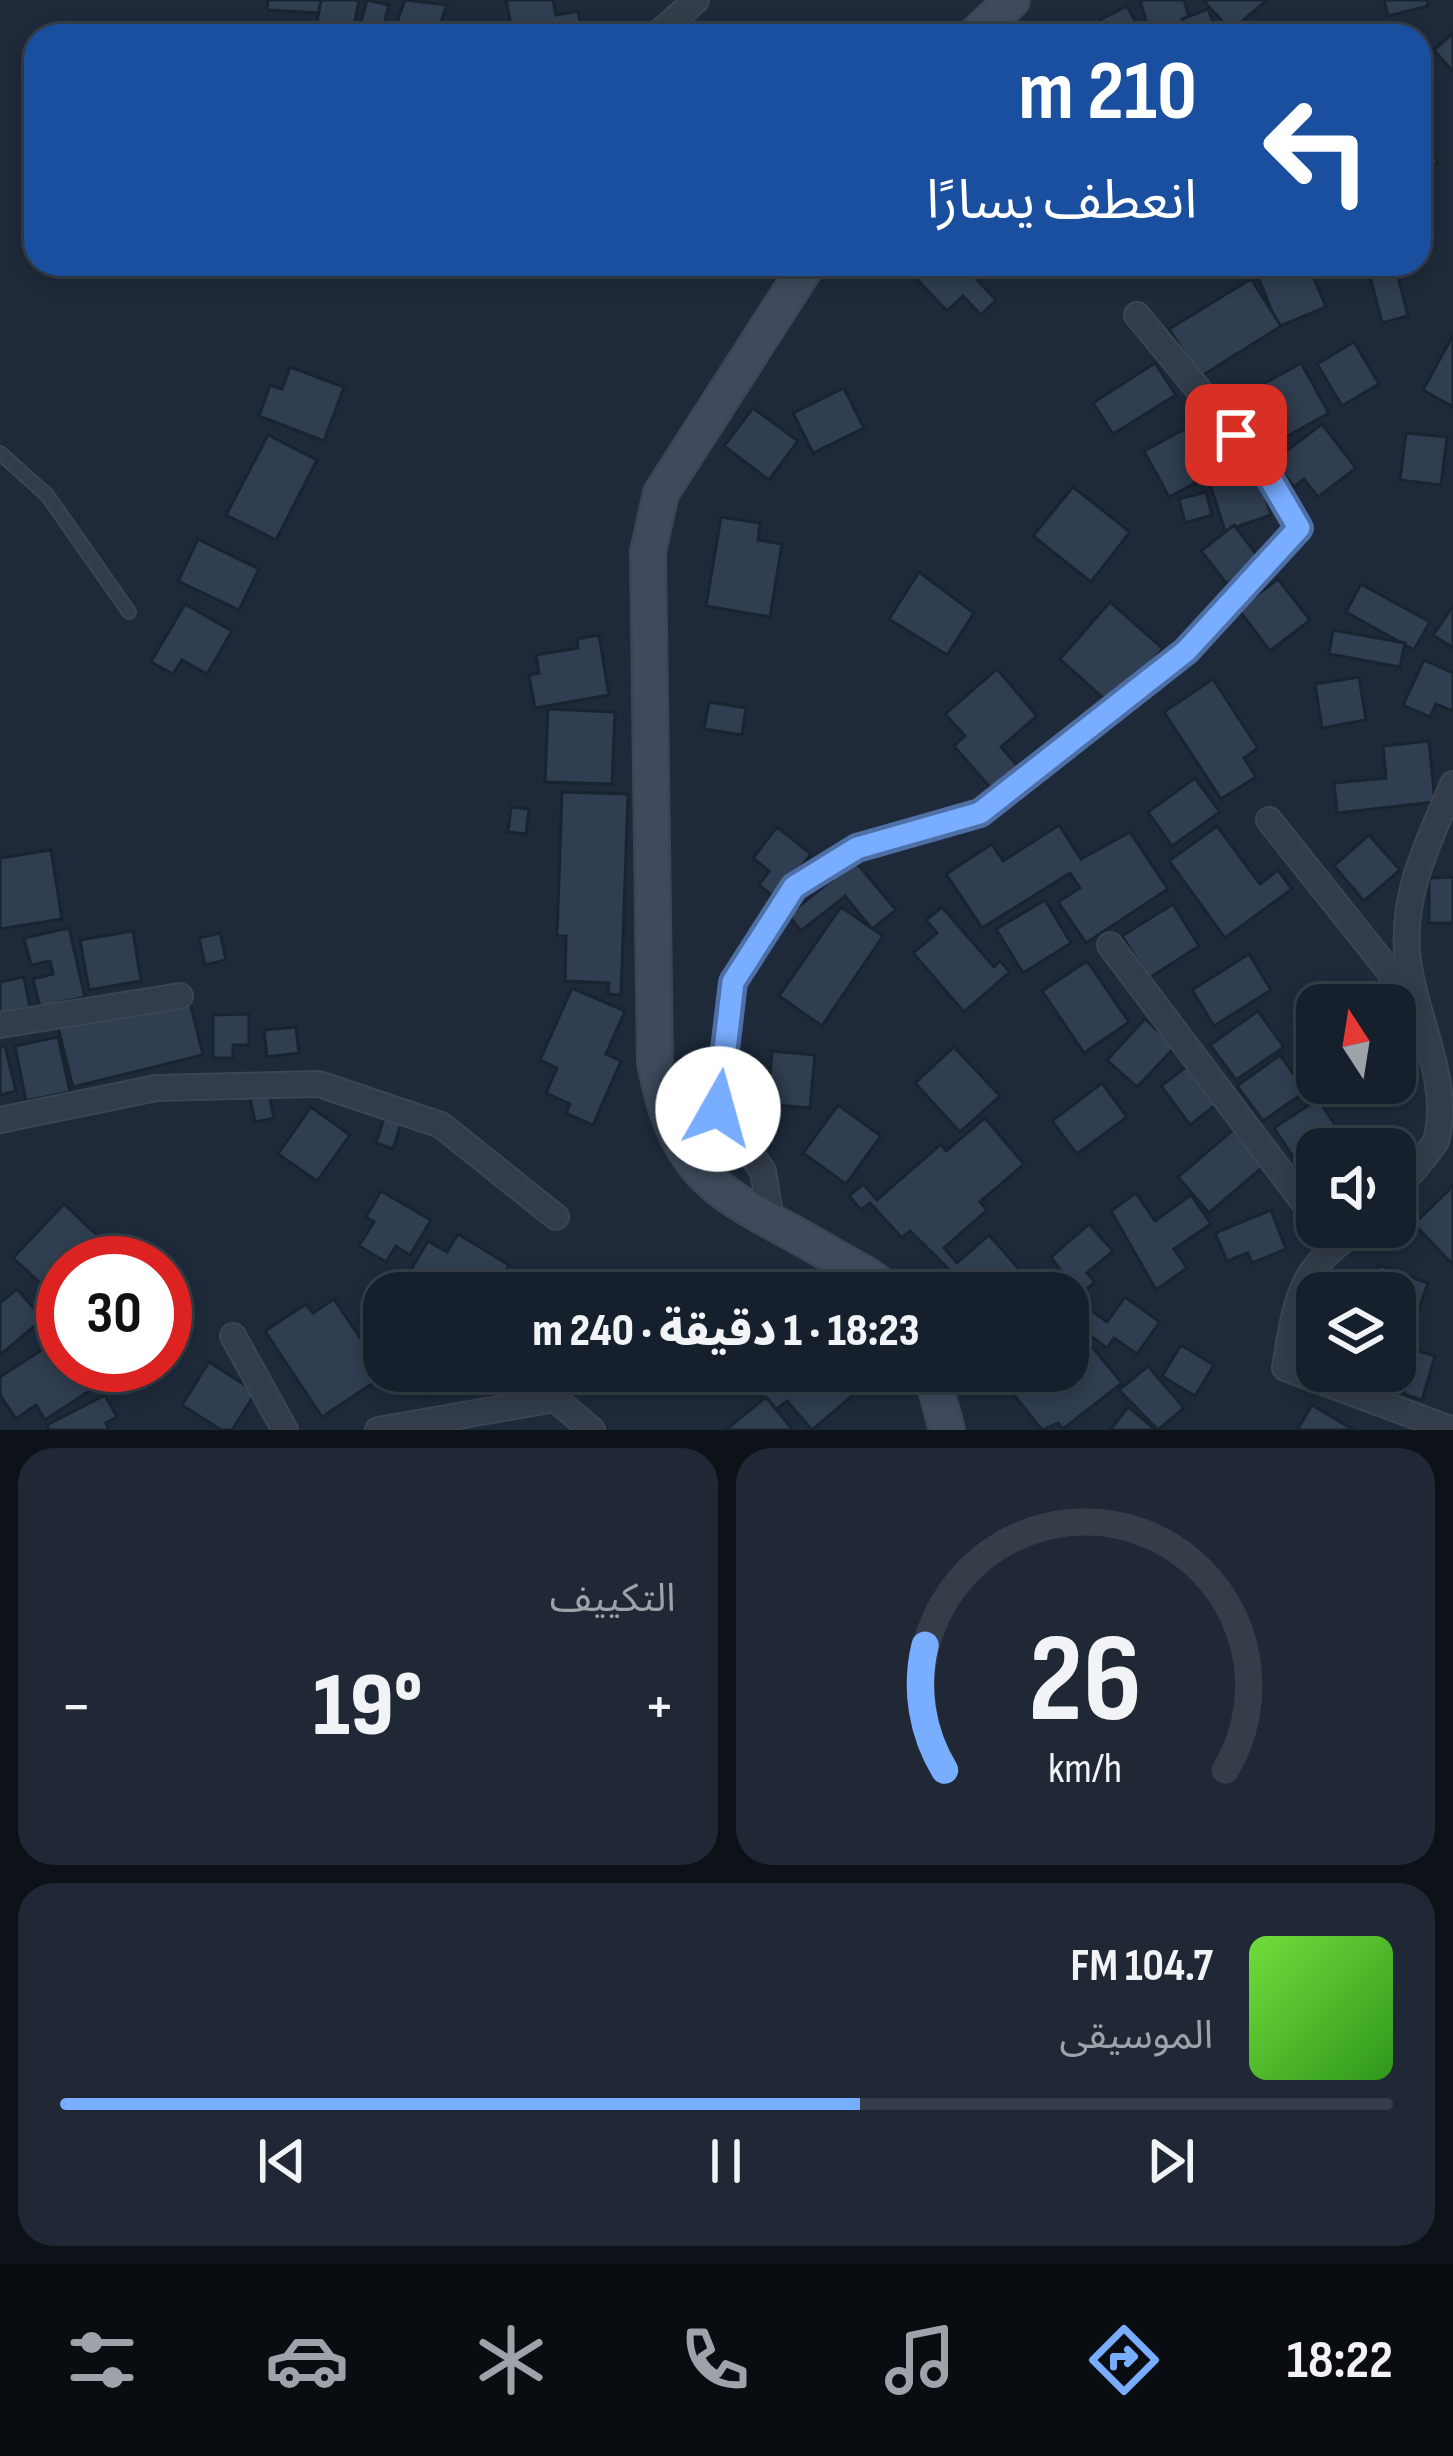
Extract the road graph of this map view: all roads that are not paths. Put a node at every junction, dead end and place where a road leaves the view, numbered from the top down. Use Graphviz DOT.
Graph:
graph roads {
  1 [pos="695,0"];
  2 [pos="1012,0"];
  3 [pos="669,24"];
  4 [pos="987,24"];
  5 [pos="800,276"];
  6 [pos="1137,315"];
  7 [pos="0,453"];
  8 [pos="129,612"];
  9 [pos="1453,784"];
  10 [pos="1269,820"];
  11 [pos="1111,945"];
  12 [pos="180,996"];
  13 [pos="1434,1018"];
  14 [pos="0,1025"];
  15 [pos="0,1120"];
  16 [pos="1416,1165"];
  17 [pos="1296,1193"];
  18 [pos="556,1217"];
  19 [pos="771,1220"];
  20 [pos="1317,1248"];
  21 [pos="855,1272"];
  22 [pos="233,1336"];
  23 [pos="937,1392"];
  24 [pos="285,1430"];
  25 [pos="378,1430"];
  26 [pos="592,1430"];
  27 [pos="947,1430"];
  28 [pos="1453,1430"];
  1 -- 3 [label="street"];
  2 -- 4 [label="main road"];
  5 -- 19 [label="main road"];
  6 -- 19 [label="street"];
  7 -- 8 [label="lane"];
  9 -- 13 [label="street"];
  10 -- 13 [label="street"];
  11 -- 17 [label="street"];
  12 -- 14 [label="street"];
  13 -- 16 [label="street"];
  15 -- 18 [label="street"];
  19 -- 21 [label="main road"];
  20 -- 28 [label="street"];
  22 -- 24 [label="street"];
  23 -- 27 [label="main road"];
  25 -- 26 [label="street"];
}
